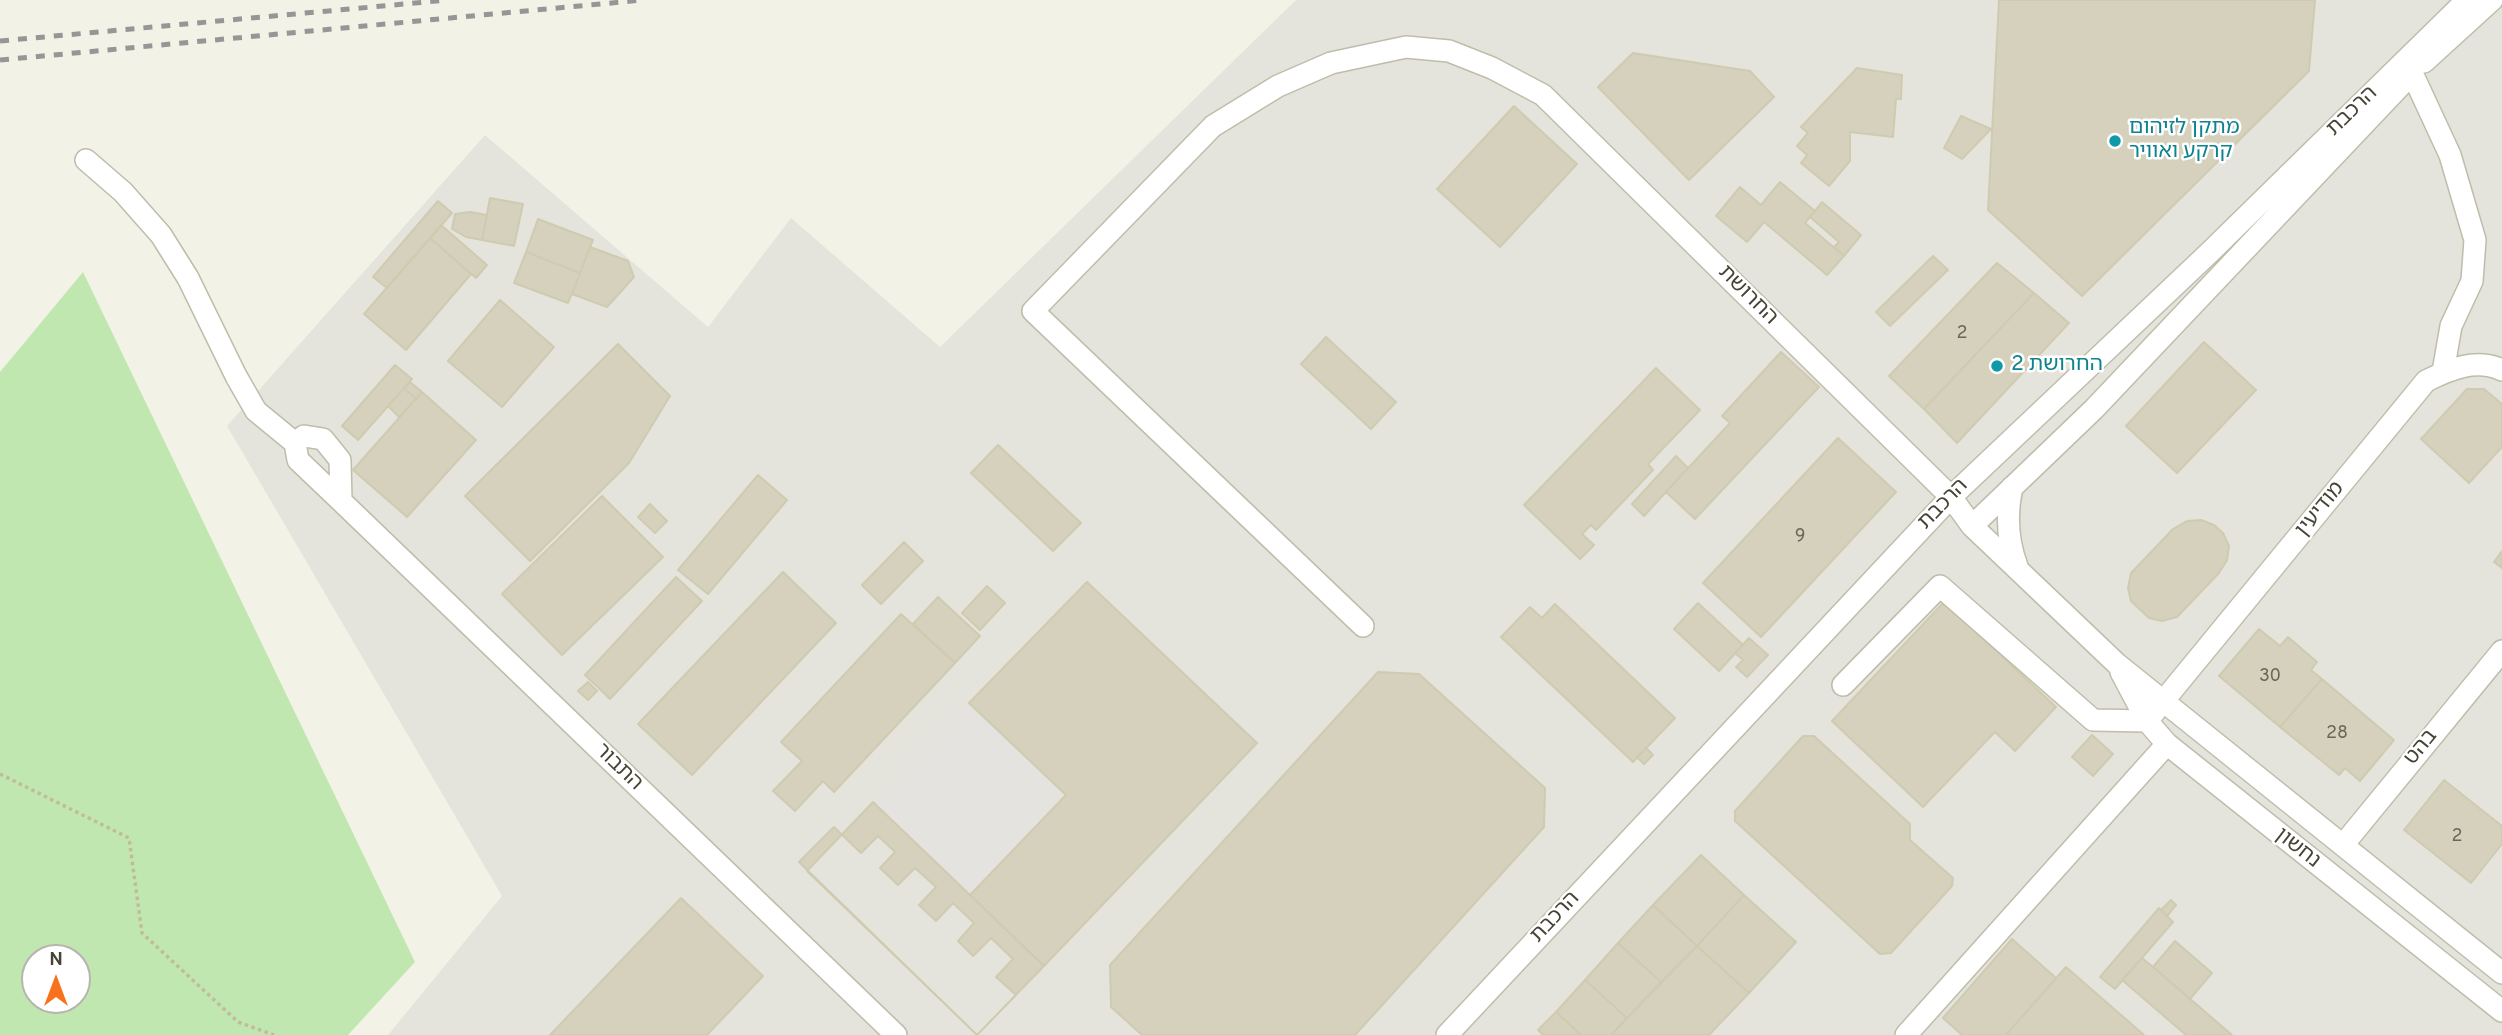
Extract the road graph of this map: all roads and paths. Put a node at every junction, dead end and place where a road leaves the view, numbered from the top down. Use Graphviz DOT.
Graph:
graph roads {
  1 [pos="2467,0"];
  2 [pos="2492,0"];
  3 [pos="2412,73"];
  4 [pos="86,160"];
  5 [pos="2502,370"];
  6 [pos="2443,372"];
  7 [pos="295,443"];
  8 [pos="2012,487"];
  9 [pos="1951,497"];
  10 [pos="341,501"];
  11 [pos="1972,526"];
  12 [pos="2020,571"];
  13 [pos="1363,626"];
  14 [pos="2502,651"];
  15 [pos="2117,664"];
  16 [pos="1843,684"];
  17 [pos="2165,701"];
  18 [pos="2147,721"];
  19 [pos="2167,744"];
  20 [pos="0,774"];
  21 [pos="2343,845"];
  22 [pos="2502,973"];
  23 [pos="2502,1011"];
  24 [pos="274,1035"];
  25 [pos="896,1035"];
  26 [pos="1447,1035"];
  27 [pos="1906,1035"];
  1 -- 9 [label="street, הרכבת"];
  2 -- 3 [label="street"];
  3 -- 6 [label="street"];
  3 -- 8 [label="street"];
  4 -- 7 [label="street"];
  5 -- 6 [label="street, מודיעין"];
  6 -- 17 [label="street, מודיעין"];
  7 -- 10 [label="street, התבור"];
  7 -- 10 [label="street"];
  8 -- 11 [label="street"];
  8 -- 12 [label="street"];
  9 -- 11 [label="street, נחשון"];
  9 -- 13 [label="street, החרושת"];
  9 -- 26 [label="street, הרכבת"];
  10 -- 25 [label="street, התבור"];
  11 -- 12 [label="street, נחשון"];
  12 -- 15 [label="street, נחשון"];
  14 -- 21 [label="street, בהט"];
  15 -- 17 [label="street, נחשון"];
  15 -- 18 [label="street, נחשון"];
  16 -- 18 [label="street"];
  17 -- 18 [label="street, מודיעין"];
  17 -- 21 [label="street, נחשון"];
  18 -- 19 [label="street, נחשון"];
  19 -- 23 [label="street, נחשון"];
  19 -- 27 [label="street"];
  20 -- 24 [label="path"];
  21 -- 22 [label="street, נחשון"];
}
